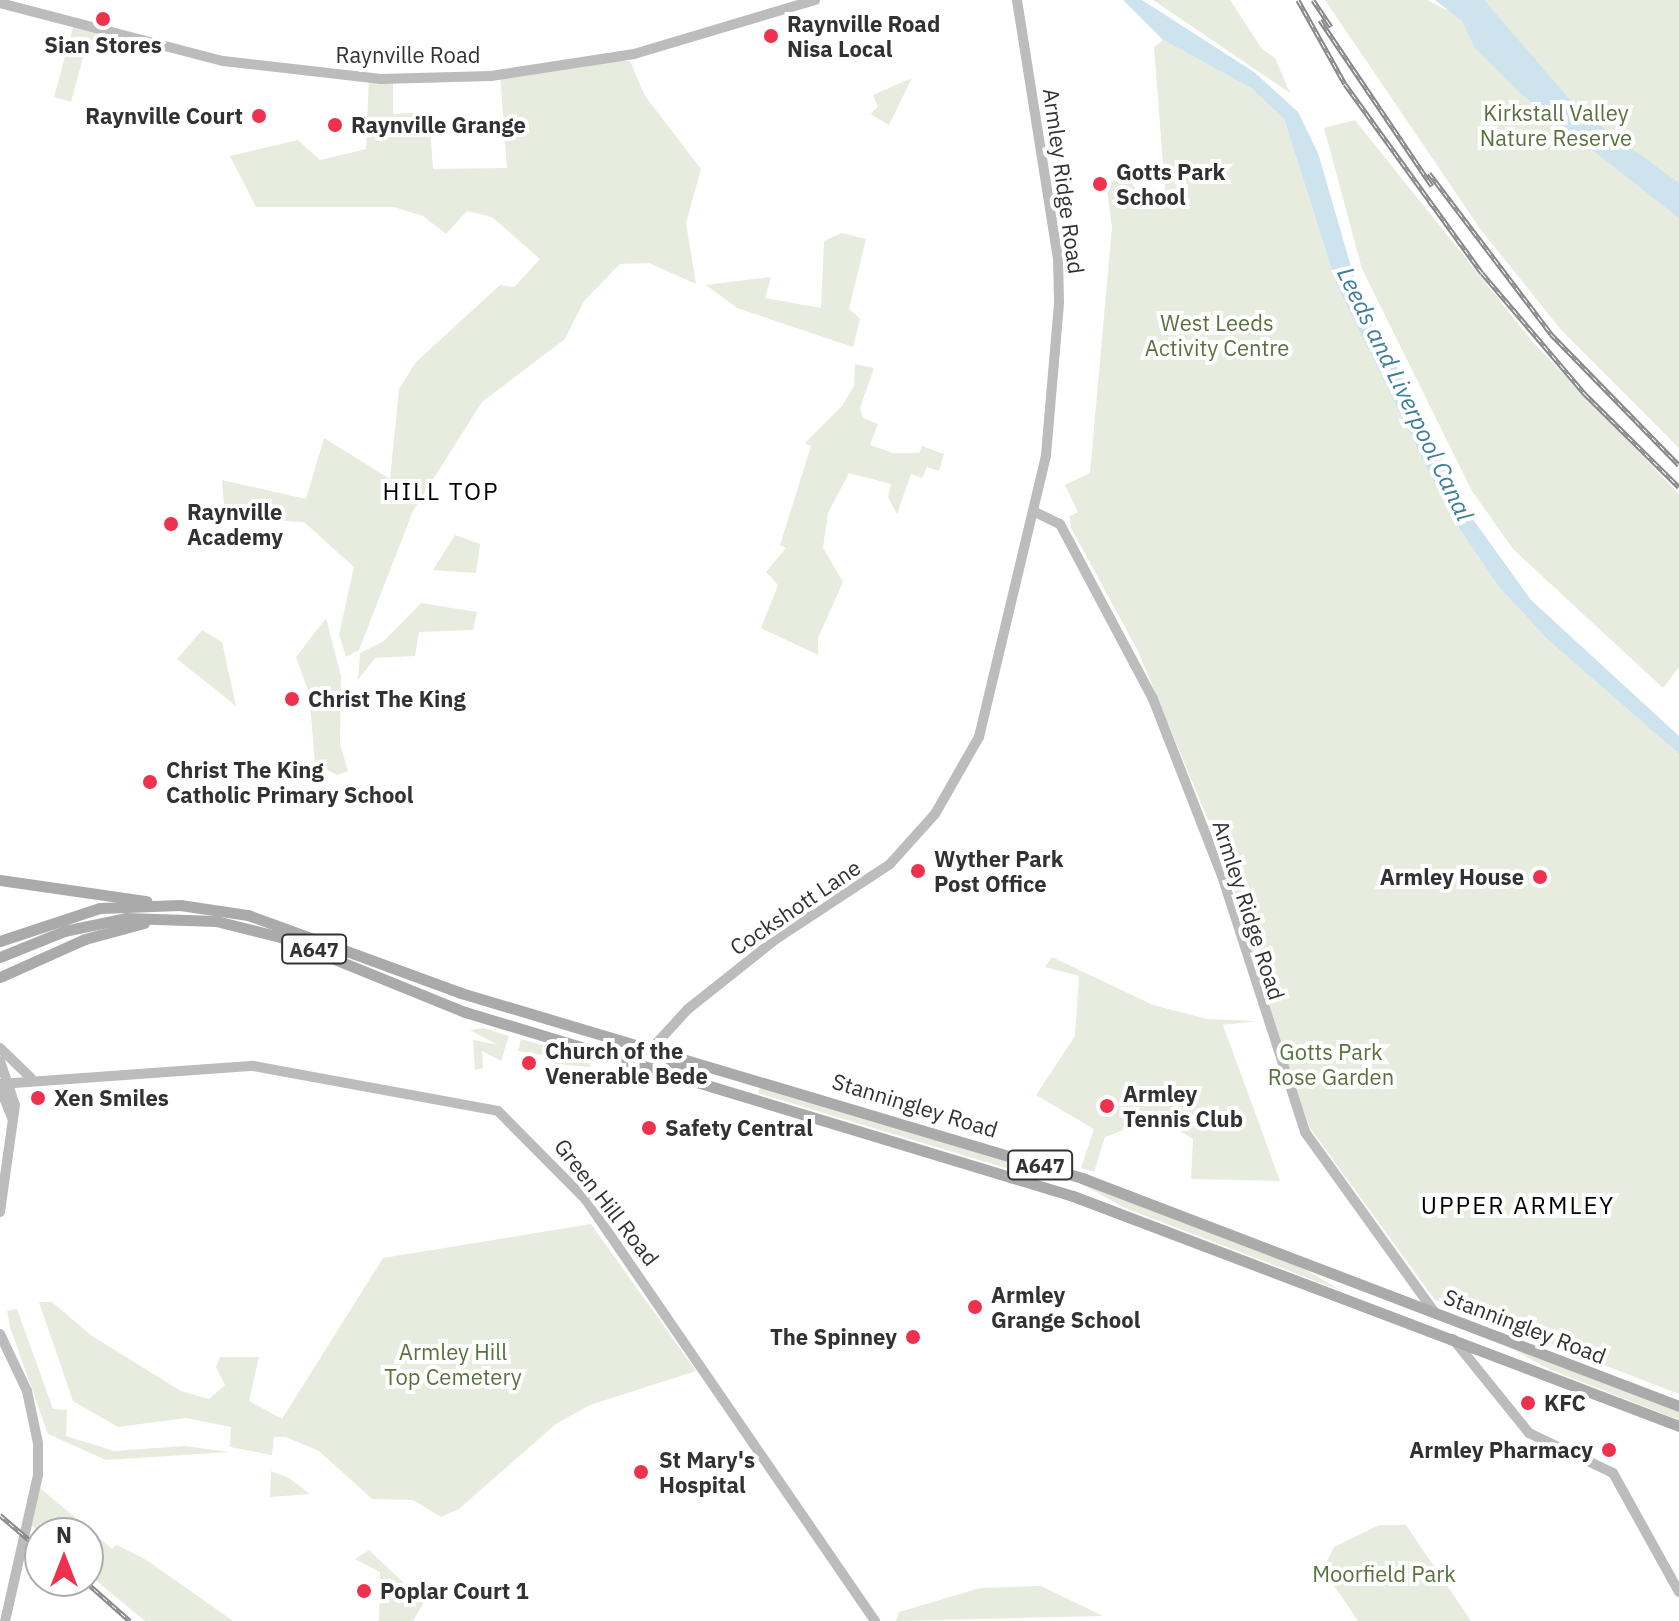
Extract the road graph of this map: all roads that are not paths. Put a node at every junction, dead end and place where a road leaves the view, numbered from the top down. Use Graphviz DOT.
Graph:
graph roads {
  1 [pos="815,0"];
  2 [pos="1017,0"];
  3 [pos="0,3"];
  4 [pos="1033,511"];
  5 [pos="1023,564"];
  6 [pos="0,880"];
  7 [pos="170,905"];
  8 [pos="176,917"];
  9 [pos="0,941"];
  10 [pos="0,957"];
  11 [pos="0,977"];
  12 [pos="654,1046"];
  13 [pos="0,1048"];
  14 [pos="0,1061"];
  15 [pos="633,1061"];
  16 [pos="730,1070"];
  17 [pos="31,1078"];
  18 [pos="693,1079"];
  19 [pos="4,1085"];
  20 [pos="738,1093"];
  21 [pos="1053,1172"];
  22 [pos="1063,1189"];
  23 [pos="0,1212"];
  24 [pos="1307,1264"];
  25 [pos="1409,1281"];
  26 [pos="1345,1299"];
  27 [pos="1418,1307"];
  28 [pos="1435,1313"];
  29 [pos="1457,1322"];
  30 [pos="0,1334"];
  31 [pos="1452,1339"];
  32 [pos="1476,1348"];
  33 [pos="1474,1366"];
  34 [pos="1679,1406"];
  35 [pos="1679,1426"];
  36 [pos="1679,1592"];
  37 [pos="873,1618"];
  38 [pos="5,1621"];
  1 -- 3 [label="street, Raynville Road"];
  2 -- 4 [label="street, Armley Ridge Road"];
  4 -- 5 [label="street, Armley Ridge Road"];
  4 -- 25 [label="street, Armley Ridge Road"];
  5 -- 12 [label="street, Cockshott Lane"];
  6 -- 7 [label="main road, A647"];
  7 -- 9 [label="main road, A647"];
  7 -- 12 [label="main road, Stanningley Road / A647"];
  8 -- 10 [label="main road, A647"];
  8 -- 11 [label="main road, A647"];
  8 -- 15 [label="main road, Stanningley Road / A647"];
  12 -- 15 [label="main road"];
  12 -- 16 [label="main road, Stanningley Road / A647"];
  12 -- 18 [label="main road"];
  13 -- 17 [label="street"];
  14 -- 19 [label="street"];
  15 -- 18 [label="main road, Stanningley Road / A647"];
  16 -- 20 [label="main road"];
  16 -- 21 [label="main road, Stanningley Road / A647"];
  17 -- 19 [label="street, Green Hill Road"];
  17 -- 37 [label="street, Green Hill Road"];
  18 -- 20 [label="main road, Stanningley Road / A647"];
  19 -- 23 [label="street"];
  20 -- 22 [label="main road, Stanningley Road / A647"];
  21 -- 22 [label="main road"];
  21 -- 24 [label="main road, Stanningley Road / A647"];
  22 -- 26 [label="main road, Stanningley Road / A647"];
  24 -- 26 [label="main road"];
  24 -- 27 [label="main road, Stanningley Road / A647"];
  25 -- 27 [label="street, Armley Ridge Road"];
  25 -- 28 [label="street, Armley Ridge Road"];
  26 -- 31 [label="main road, Stanningley Road / A647"];
  27 -- 28 [label="main road, Stanningley Road / A647"];
  27 -- 31 [label="main road"];
  28 -- 29 [label="main road, Stanningley Road / A647"];
  29 -- 32 [label="main road"];
  29 -- 34 [label="main road, Stanningley Road / A647"];
  30 -- 38 [label="street"];
  31 -- 32 [label="main road, Stanningley Road / A647"];
  31 -- 33 [label="street"];
  32 -- 33 [label="street"];
  32 -- 35 [label="main road, Stanningley Road / A647"];
  33 -- 36 [label="street"];
}
